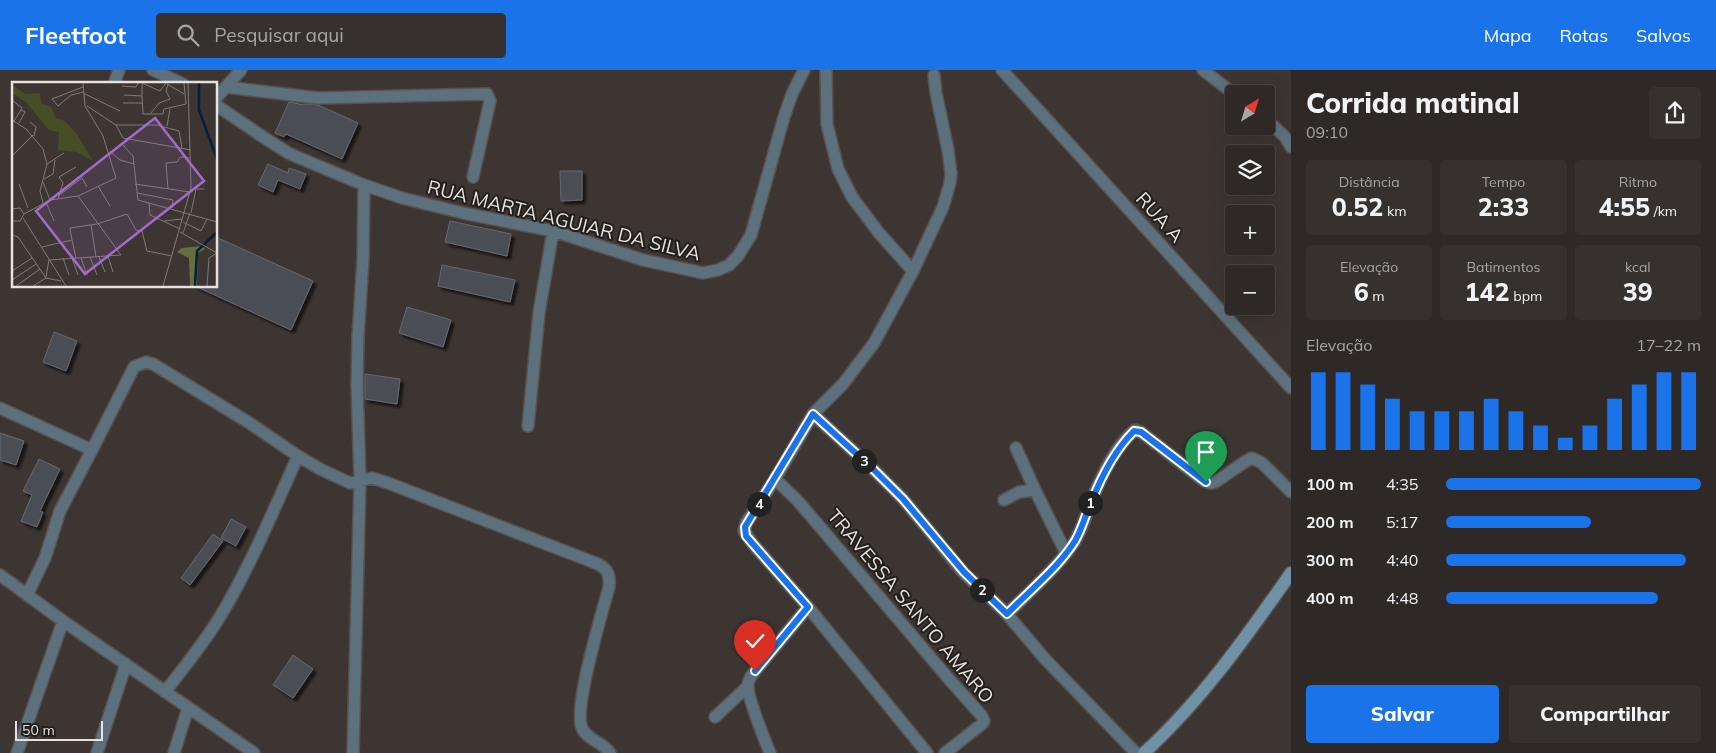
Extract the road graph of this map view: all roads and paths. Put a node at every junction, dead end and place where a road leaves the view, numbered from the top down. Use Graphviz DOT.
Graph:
graph roads {
  1 [pos="119,70"];
  2 [pos="156,70"];
  3 [pos="241,70"];
  4 [pos="804,70"];
  5 [pos="826,70"];
  6 [pos="1002,70"];
  7 [pos="1203,70"];
  8 [pos="934,75"];
  9 [pos="115,82"];
  10 [pos="179,82"];
  11 [pos="226,87"];
  12 [pos="1225,87"];
  13 [pos="218,96"];
  14 [pos="218,106"];
  15 [pos="1275,127"];
  16 [pos="1291,146"];
  17 [pos="473,178"];
  18 [pos="364,185"];
  19 [pos="553,231"];
  20 [pos="913,271"];
  21 [pos="1291,388"];
  22 [pos="0,408"];
  23 [pos="813,414"];
  24 [pos="528,426"];
  25 [pos="1016,448"];
  26 [pos="92,450"];
  27 [pos="298,456"];
  28 [pos="775,479"];
  29 [pos="360,480"];
  30 [pos="1035,490"];
  31 [pos="1291,492"];
  32 [pos="1004,500"];
  33 [pos="1066,553"];
  34 [pos="1291,573"];
  35 [pos="0,575"];
  36 [pos="27,595"];
  37 [pos="808,607"];
  38 [pos="1007,614"];
  39 [pos="63,621"];
  40 [pos="126,664"];
  41 [pos="749,682"];
  42 [pos="165,692"];
  43 [pos="188,708"];
  44 [pos="715,716"];
  45 [pos="17,753"];
  46 [pos="97,753"];
  47 [pos="174,753"];
  48 [pos="254,753"];
  49 [pos="353,753"];
  50 [pos="610,753"];
  51 [pos="770,753"];
  52 [pos="927,753"];
  53 [pos="945,753"];
  54 [pos="1136,753"];
  55 [pos="1144,753"];
  1 -- 9 [label="street"];
  2 -- 10 [label="street"];
  3 -- 11 [label="street"];
  4 -- 19 [label="street, RUA MARTA AGUIAR DA SILVA"];
  5 -- 20 [label="street"];
  6 -- 21 [label="street, RUA A"];
  7 -- 12 [label="street"];
  8 -- 20 [label="street"];
  11 -- 13 [label="street"];
  11 -- 17 [label="street"];
  14 -- 18 [label="street, RUA MARTA AGUIAR DA SILVA"];
  15 -- 16 [label="street"];
  18 -- 19 [label="street, RUA MARTA AGUIAR DA SILVA"];
  18 -- 29 [label="street"];
  19 -- 24 [label="street"];
  20 -- 23 [label="street"];
  22 -- 26 [label="street"];
  23 -- 28 [label="street"];
  23 -- 38 [label="street"];
  25 -- 30 [label="street"];
  26 -- 27 [label="street"];
  26 -- 36 [label="street"];
  27 -- 29 [label="street"];
  27 -- 42 [label="street"];
  28 -- 37 [label="street"];
  28 -- 53 [label="street, TRAVESSA SANTO AMARO"];
  29 -- 49 [label="street"];
  29 -- 50 [label="street"];
  30 -- 32 [label="street"];
  30 -- 33 [label="street"];
  31 -- 33 [label="street"];
  33 -- 38 [label="street"];
  34 -- 55 [label="main road"];
  35 -- 36 [label="street"];
  36 -- 39 [label="street"];
  37 -- 41 [label="street"];
  37 -- 52 [label="street"];
  38 -- 54 [label="street"];
  39 -- 40 [label="street"];
  39 -- 45 [label="street"];
  40 -- 42 [label="street"];
  40 -- 46 [label="street"];
  41 -- 44 [label="street"];
  41 -- 51 [label="street"];
  42 -- 43 [label="street"];
  43 -- 47 [label="street"];
  43 -- 48 [label="street"];
}
